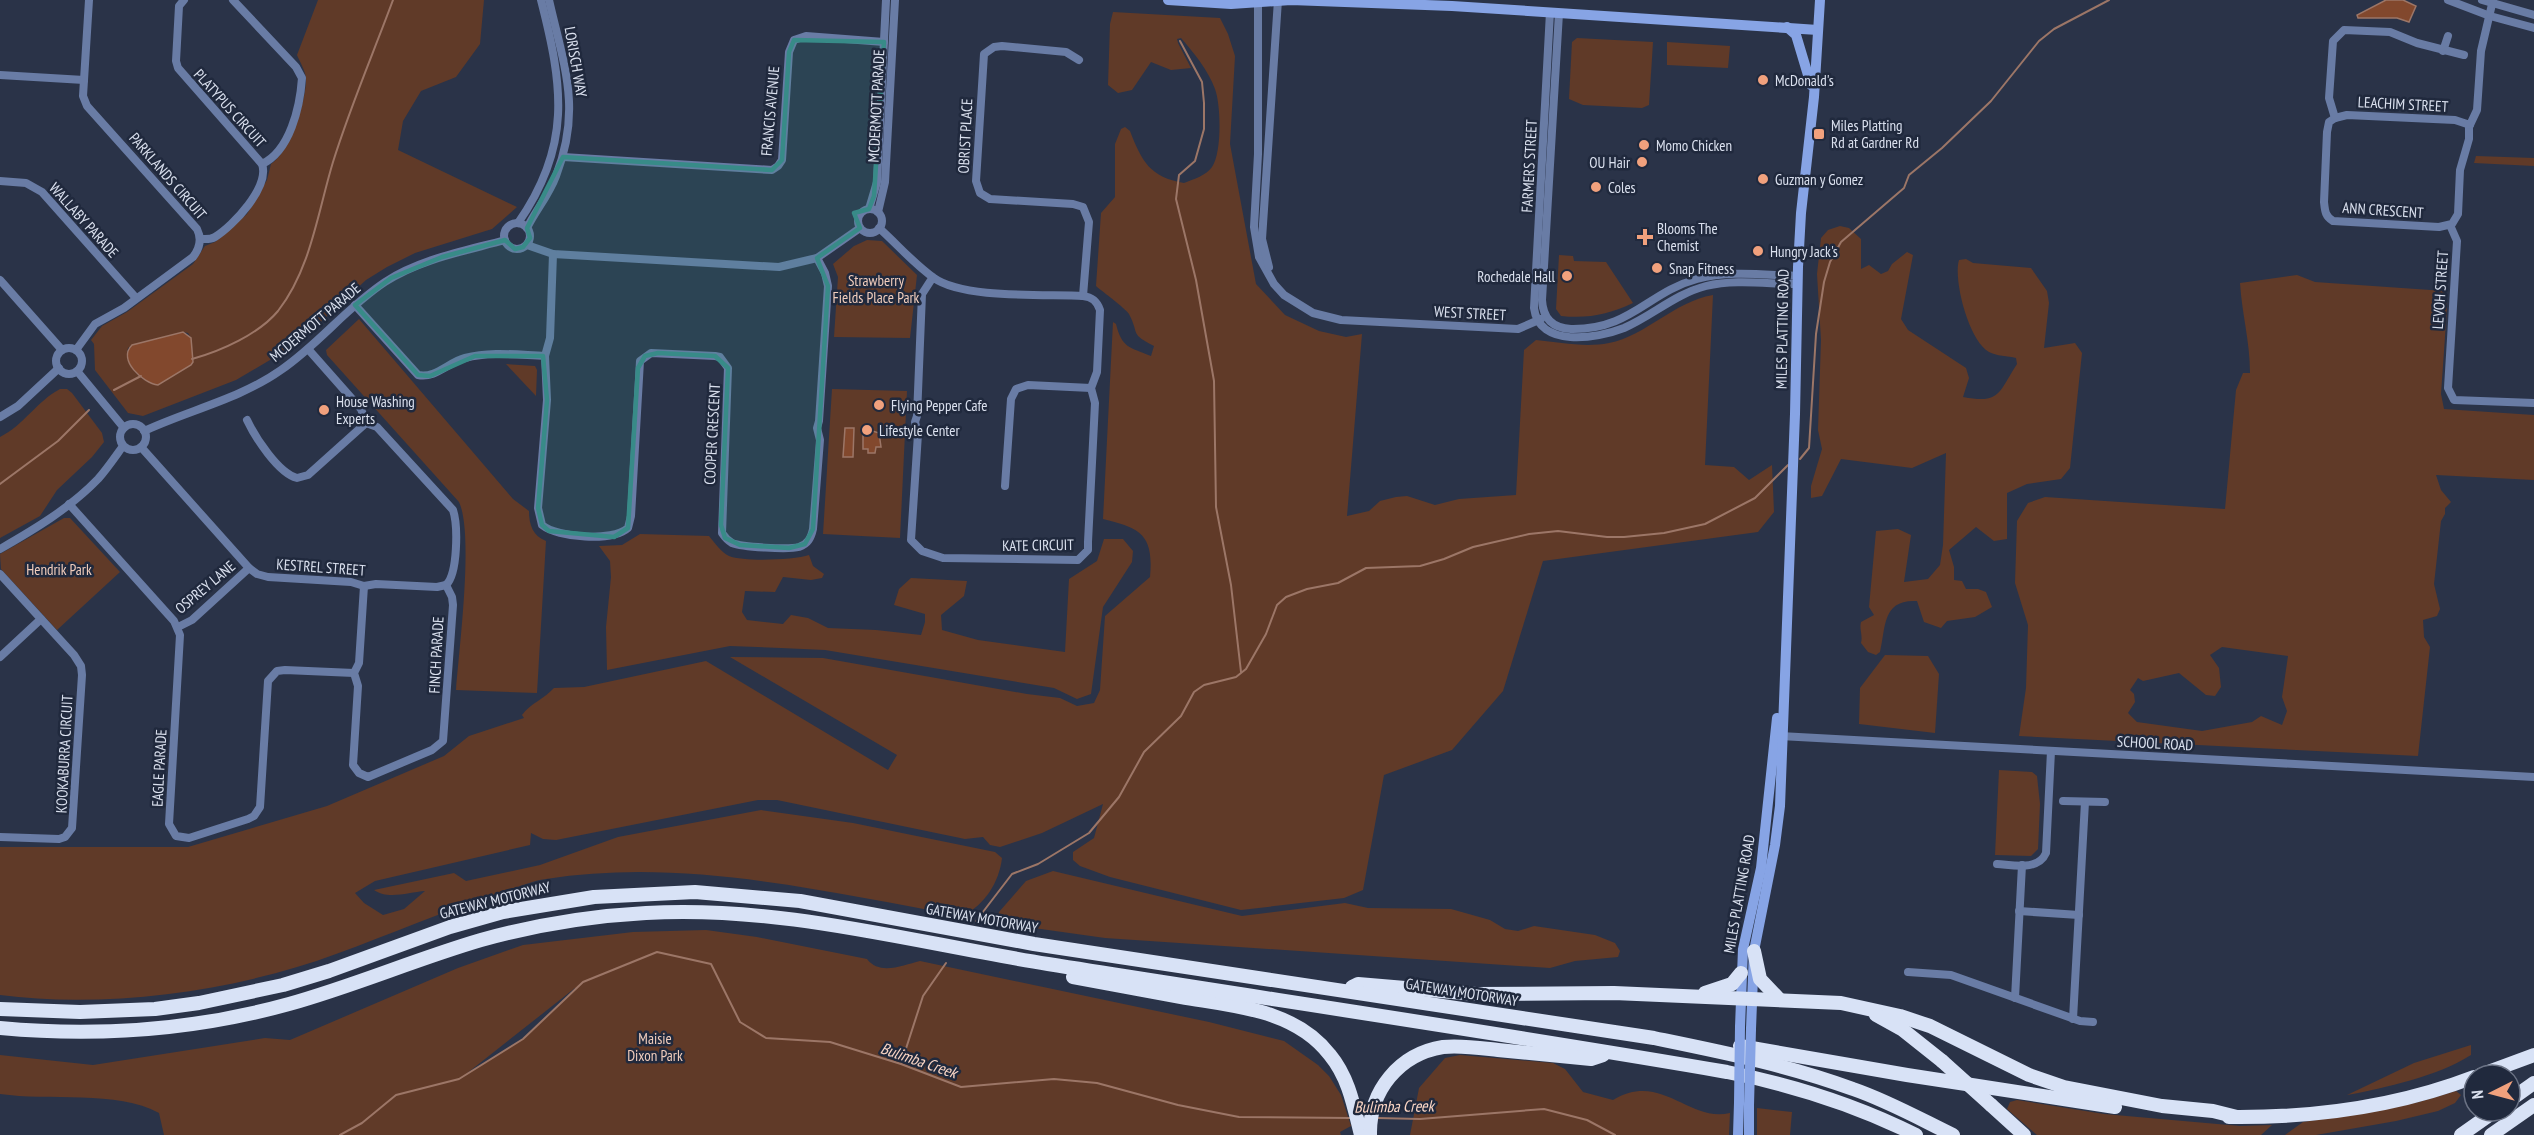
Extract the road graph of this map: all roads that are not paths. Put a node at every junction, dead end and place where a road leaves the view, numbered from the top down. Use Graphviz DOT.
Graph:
graph roads {
  1 [pos="89,0"];
  2 [pos="184,0"];
  3 [pos="233,0"];
  4 [pos="541,0"];
  5 [pos="549,0"];
  6 [pos="885,0"];
  7 [pos="895,0"];
  8 [pos="1168,0"];
  9 [pos="1278,0"];
  10 [pos="1418,0"];
  11 [pos="1820,0"];
  12 [pos="2448,0"];
  13 [pos="2482,0"];
  14 [pos="1258,1"];
  15 [pos="2492,1"];
  16 [pos="1452,6"];
  17 [pos="1555,12"];
  18 [pos="2534,15"];
  19 [pos="2490,16"];
  20 [pos="1787,27"];
  21 [pos="2534,28"];
  22 [pos="1818,30"];
  23 [pos="2448,36"];
  24 [pos="884,42"];
  25 [pos="2443,51"];
  26 [pos="2464,55"];
  27 [pos="1080,60"];
  28 [pos="0,75"];
  29 [pos="84,80"];
  30 [pos="1814,97"];
  31 [pos="2335,118"];
  32 [pos="2470,124"];
  33 [pos="1258,154"];
  34 [pos="1268,154"];
  35 [pos="563,157"];
  36 [pos="262,164"];
  37 [pos="0,181"];
  38 [pos="869,209"];
  39 [pos="878,212"];
  40 [pos="518,223"];
  41 [pos="2450,225"];
  42 [pos="527,228"];
  43 [pos="860,228"];
  44 [pos="879,228"];
  45 [pos="200,239"];
  46 [pos="505,240"];
  47 [pos="526,245"];
  48 [pos="553,254"];
  49 [pos="817,258"];
  50 [pos="1722,274"];
  51 [pos="933,277"];
  52 [pos="0,280"];
  53 [pos="1798,280"];
  54 [pos="1722,283"];
  55 [pos="1284,295"];
  56 [pos="1083,296"];
  57 [pos="136,298"];
  58 [pos="356,305"];
  59 [pos="1541,319"];
  60 [pos="308,349"];
  61 [pos="62,350"];
  62 [pos="76,350"];
  63 [pos="544,356"];
  64 [pos="59,369"];
  65 [pos="77,371"];
  66 [pos="1090,388"];
  67 [pos="2533,404"];
  68 [pos="0,417"];
  69 [pos="248,420"];
  70 [pos="366,423"];
  71 [pos="124,428"];
  72 [pos="144,430"];
  73 [pos="123,446"];
  74 [pos="141,447"];
  75 [pos="1005,486"];
  76 [pos="69,504"];
  77 [pos="0,549"];
  78 [pos="249,568"];
  79 [pos="0,574"];
  80 [pos="446,585"];
  81 [pos="364,586"];
  82 [pos="41,619"];
  83 [pos="178,627"];
  84 [pos="0,657"];
  85 [pos="354,673"];
  86 [pos="1779,736"];
  87 [pos="2051,751"];
  88 [pos="2534,777"];
  89 [pos="2063,801"];
  90 [pos="2085,802"];
  91 [pos="2105,802"];
  92 [pos="0,837"];
  93 [pos="1997,864"];
  94 [pos="2022,865"];
  95 [pos="2019,911"];
  96 [pos="2079,915"];
  97 [pos="1754,951"];
  98 [pos="1042,963"];
  99 [pos="1908,972"];
  100 [pos="1741,973"];
  101 [pos="1345,991"];
  102 [pos="1695,996"];
  103 [pos="1746,998"];
  104 [pos="2014,998"];
  105 [pos="1779,999"];
  106 [pos="1859,1005"];
  107 [pos="0,1009"];
  108 [pos="2073,1019"];
  109 [pos="2093,1022"];
  110 [pos="0,1028"];
  111 [pos="1654,1038"];
  112 [pos="1611,1053"];
  113 [pos="2534,1055"];
  114 [pos="2512,1063"];
  115 [pos="2462,1081"];
  116 [pos="1744,1104"];
  117 [pos="2534,1105"];
  118 [pos="2237,1118"];
  119 [pos="2478,1123"];
  120 [pos="1365,1132"];
  121 [pos="1738,1135"];
  122 [pos="1749,1135"];
  123 [pos="1916,1135"];
  124 [pos="1953,1135"];
  125 [pos="2024,1135"];
  126 [pos="2461,1135"];
  127 [pos="2491,1135"];
  1 -- 29 [label="street, PARKLANDS CIRCUIT"];
  2 -- 36 [label="street, PLATYPUS CIRCUIT"];
  3 -- 36 [label="street, PLATYPUS CIRCUIT"];
  4 -- 40 [label="street, LORISCH WAY"];
  5 -- 35 [label="street, LORISCH WAY"];
  6 -- 24 [label="street, MCDERMOTT PARADE"];
  7 -- 39 [label="street, MCDERMOTT PARADE"];
  8 -- 14 [label="main road"];
  9 -- 14 [label="main road"];
  9 -- 16 [label="main road"];
  9 -- 34 [label="street"];
  10 -- 16 [label="main road"];
  11 -- 22 [label="main road, MILES PLATTING ROAD"];
  12 -- 19 [label="street"];
  13 -- 15 [label="street"];
  14 -- 33 [label="street"];
  15 -- 18 [label="street"];
  15 -- 19 [label="street"];
  16 -- 17 [label="main road"];
  17 -- 20 [label="main road"];
  17 -- 59 [label="street, FARMERS STREET"];
  19 -- 21 [label="street"];
  19 -- 32 [label="street"];
  20 -- 22 [label="main road"];
  20 -- 30 [label="main road"];
  22 -- 30 [label="main road, MILES PLATTING ROAD"];
  23 -- 25 [label="street"];
  24 -- 35 [label="street, FRANCIS AVENUE"];
  24 -- 38 [label="street, MCDERMOTT PARADE"];
  25 -- 26 [label="street, ANN CRESCENT"];
  25 -- 31 [label="street, ANN CRESCENT"];
  27 -- 56 [label="street, OBRIST PLACE"];
  28 -- 29 [label="street"];
  29 -- 45 [label="street, PARKLANDS CIRCUIT"];
  30 -- 53 [label="main road, MILES PLATTING ROAD"];
  31 -- 32 [label="street, LEACHIM STREET"];
  31 -- 41 [label="street, ANN CRESCENT"];
  32 -- 41 [label="street"];
  33 -- 34 [label="street"];
  33 -- 55 [label="street"];
  34 -- 55 [label="street"];
  35 -- 42 [label="street, LORISCH WAY"];
  36 -- 45 [label="street, PLATYPUS CIRCUIT"];
  37 -- 57 [label="street, WALLABY PARADE"];
  38 -- 39 [label="street"];
  38 -- 43 [label="street"];
  39 -- 44 [label="street"];
  40 -- 42 [label="street"];
  40 -- 46 [label="street"];
  41 -- 67 [label="street, LEVOH STREET"];
  42 -- 47 [label="street"];
  43 -- 44 [label="street"];
  43 -- 49 [label="street"];
  44 -- 51 [label="street"];
  45 -- 57 [label="street, PARKLANDS CIRCUIT"];
  46 -- 47 [label="street"];
  46 -- 58 [label="street, MCDERMOTT PARADE"];
  47 -- 48 [label="street"];
  48 -- 49 [label="street"];
  48 -- 63 [label="street, COOPER CRESCENT"];
  49 -- 63 [label="street, COOPER CRESCENT"];
  50 -- 53 [label="street"];
  50 -- 54 [label="street"];
  50 -- 59 [label="street"];
  51 -- 56 [label="street"];
  51 -- 66 [label="street, KATE CIRCUIT"];
  52 -- 61 [label="street"];
  53 -- 54 [label="street"];
  53 -- 86 [label="main road, MILES PLATTING ROAD"];
  54 -- 59 [label="street"];
  55 -- 59 [label="street, WEST STREET"];
  56 -- 66 [label="street, KATE CIRCUIT"];
  57 -- 62 [label="street, PARKLANDS CIRCUIT"];
  58 -- 60 [label="street, MCDERMOTT PARADE"];
  58 -- 63 [label="street"];
  60 -- 70 [label="street, FINCH PARADE"];
  60 -- 72 [label="street, MCDERMOTT PARADE"];
  61 -- 62 [label="street"];
  61 -- 64 [label="street"];
  62 -- 65 [label="street"];
  64 -- 65 [label="street"];
  64 -- 68 [label="street"];
  65 -- 71 [label="street"];
  66 -- 75 [label="street"];
  69 -- 70 [label="street"];
  70 -- 80 [label="street, FINCH PARADE"];
  71 -- 72 [label="street"];
  71 -- 73 [label="street"];
  72 -- 74 [label="street"];
  73 -- 74 [label="street"];
  73 -- 76 [label="street"];
  74 -- 78 [label="street, KESTREL STREET"];
  76 -- 77 [label="street"];
  76 -- 83 [label="street"];
  78 -- 81 [label="street, KESTREL STREET"];
  78 -- 83 [label="street, OSPREY LANE"];
  79 -- 82 [label="street, KOOKABURRA CIRCUIT"];
  80 -- 81 [label="street, KESTREL STREET"];
  80 -- 85 [label="street, FINCH PARADE"];
  81 -- 85 [label="street, FINCH PARADE"];
  82 -- 84 [label="street"];
  82 -- 92 [label="street, KOOKABURRA CIRCUIT"];
  83 -- 85 [label="street, EAGLE PARADE"];
  86 -- 87 [label="street, SCHOOL ROAD"];
  86 -- 97 [label="main road, MILES PLATTING ROAD"];
  86 -- 100 [label="main road, MILES PLATTING ROAD"];
  87 -- 88 [label="street, SCHOOL ROAD"];
  87 -- 94 [label="street"];
  89 -- 90 [label="street"];
  90 -- 91 [label="street"];
  90 -- 96 [label="street"];
  93 -- 94 [label="street"];
  94 -- 95 [label="street"];
  95 -- 96 [label="street"];
  95 -- 104 [label="street"];
  96 -- 108 [label="street"];
  97 -- 103 [label="main road, MILES PLATTING ROAD"];
  97 -- 105 [label="highway"];
  98 -- 110 [label="highway"];
  98 -- 112 [label="highway"];
  98 -- 120 [label="highway"];
  99 -- 104 [label="street"];
  100 -- 102 [label="highway"];
  100 -- 103 [label="main road, MILES PLATTING ROAD"];
  101 -- 102 [label="highway"];
  101 -- 107 [label="highway, GATEWAY MOTORWAY"];
  101 -- 111 [label="highway, GATEWAY MOTORWAY"];
  102 -- 103 [label="highway"];
  103 -- 105 [label="highway"];
  103 -- 116 [label="main road, MILES PLATTING ROAD, bridge"];
  104 -- 108 [label="street"];
  105 -- 106 [label="highway"];
  106 -- 118 [label="highway"];
  106 -- 125 [label="highway, bridge"];
  108 -- 109 [label="street"];
  111 -- 118 [label="highway"];
  111 -- 124 [label="highway, GATEWAY MOTORWAY"];
  112 -- 120 [label="highway"];
  112 -- 123 [label="highway"];
  113 -- 114 [label="highway"];
  115 -- 118 [label="highway"];
  116 -- 121 [label="main road, MILES PLATTING ROAD"];
  116 -- 122 [label="main road, MILES PLATTING ROAD"];
  117 -- 127 [label="highway"];
  119 -- 126 [label="highway"];
}
